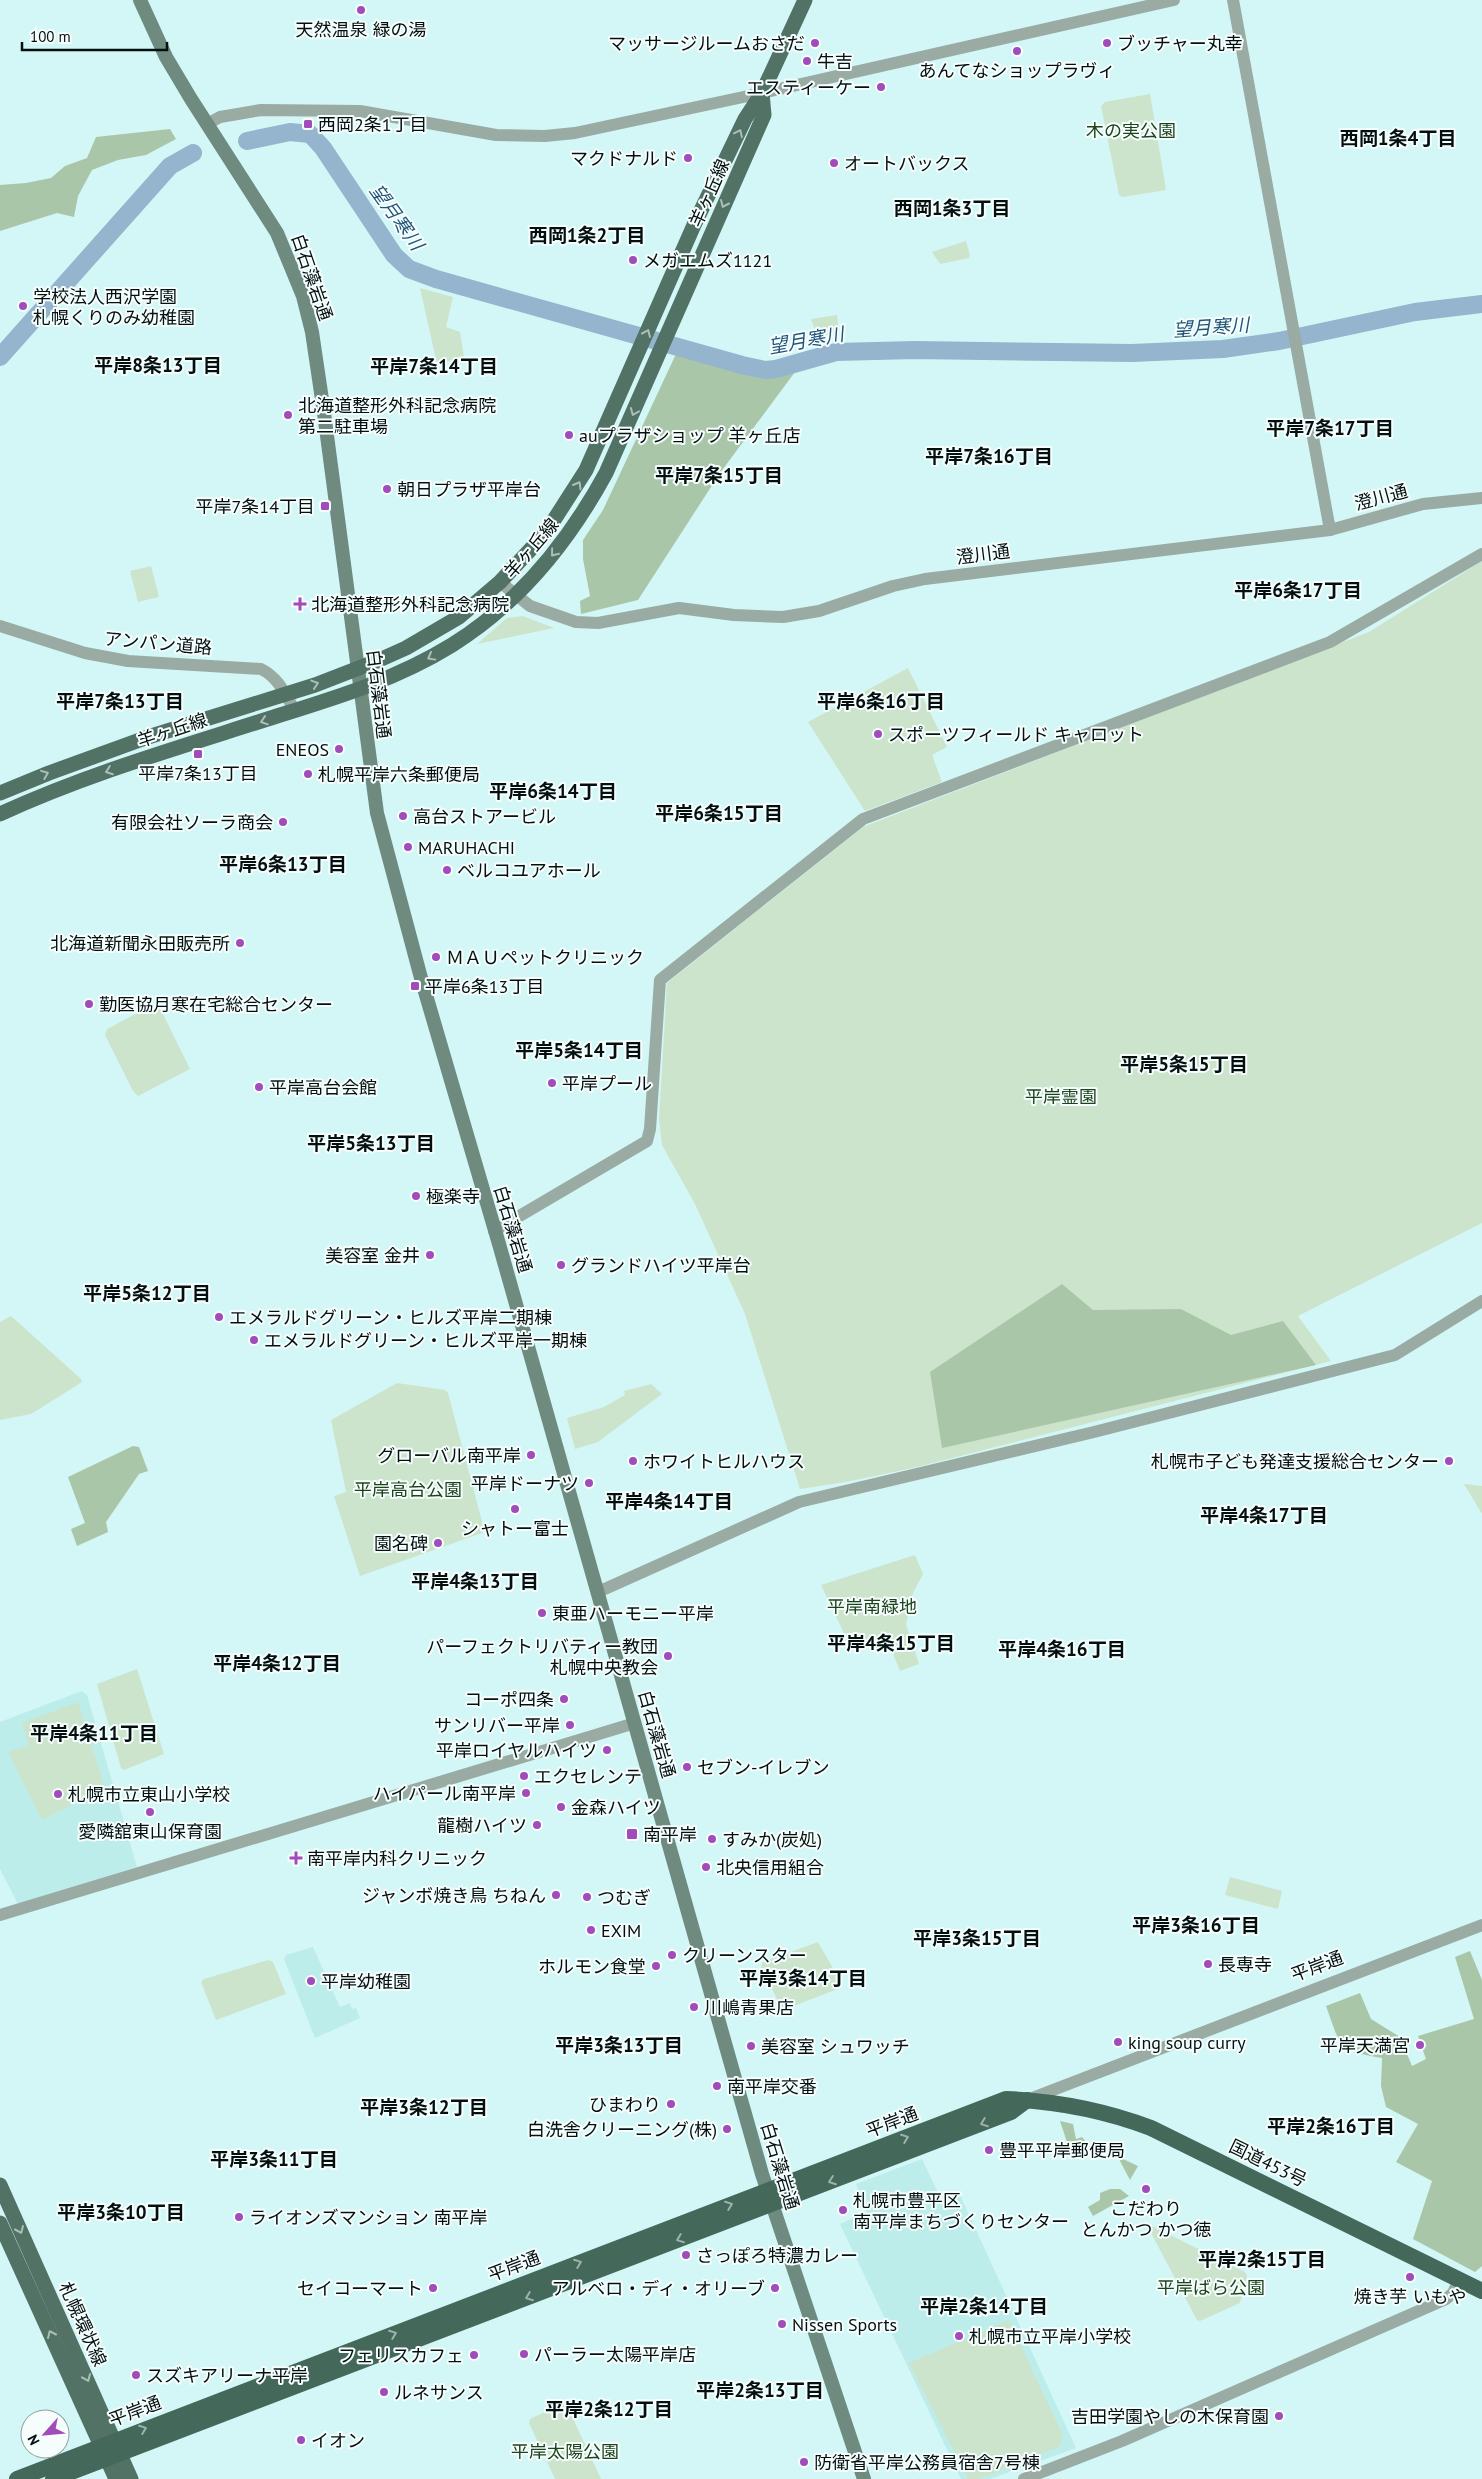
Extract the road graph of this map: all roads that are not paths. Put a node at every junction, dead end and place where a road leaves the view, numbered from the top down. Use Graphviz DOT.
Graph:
graph roads {
  1 [pos="140,0"];
  2 [pos="805,0"];
  3 [pos="1174,0"];
  4 [pos="1233,0"];
  5 [pos="762,93"];
  6 [pos="207,124"];
  7 [pos="1482,498"];
  8 [pos="1330,530"];
  9 [pos="1482,554"];
  10 [pos="500,582"];
  11 [pos="516,594"];
  12 [pos="0,626"];
  13 [pos="357,670"];
  14 [pos="360,690"];
  15 [pos="285,694"];
  16 [pos="295,711"];
  17 [pos="0,793"];
  18 [pos="0,814"];
  19 [pos="494,1231"];
  20 [pos="1482,1301"];
  21 [pos="598,1592"];
  22 [pos="635,1723"];
  23 [pos="0,1916"];
  24 [pos="1482,1925"];
  25 [pos="1027,2100"];
  26 [pos="0,2186"];
  27 [pos="769,2197"];
  28 [pos="0,2222"];
  29 [pos="1459,2280"];
  30 [pos="1482,2291"];
  31 [pos="110,2450"];
  32 [pos="16,2479"];
  33 [pos="53,2479"];
  34 [pos="116,2479"];
  35 [pos="131,2479"];
  36 [pos="864,2479"];
  37 [pos="1024,2479"];
  1 -- 6 [label="main road, 白石藻岩通"];
  2 -- 5 [label="main road, 羊ヶ丘線"];
  3 -- 5 [label="street"];
  4 -- 8 [label="street"];
  5 -- 6 [label="street"];
  10 -- 5 [label="main road, 羊ヶ丘線, one-way"];
  5 -- 11 [label="main road, 羊ヶ丘線, one-way"];
  6 -- 13 [label="main road, 白石藻岩通"];
  7 -- 8 [label="street, 澄川通"];
  8 -- 11 [label="street, 澄川通"];
  9 -- 19 [label="street"];
  10 -- 11 [label="street, 澄川通"];
  10 -- 13 [label="main road, 羊ヶ丘線"];
  11 -- 14 [label="main road, 羊ヶ丘線, one-way"];
  12 -- 15 [label="street, アンパン道路"];
  13 -- 14 [label="main road, 白石藻岩通"];
  15 -- 13 [label="main road, 羊ヶ丘線, one-way"];
  14 -- 16 [label="main road, 羊ヶ丘線"];
  14 -- 19 [label="main road, 白石藻岩通"];
  15 -- 16 [label="street, アンパン道路"];
  17 -- 15 [label="main road, 羊ヶ丘線, one-way"];
  16 -- 18 [label="main road, 羊ヶ丘線, one-way"];
  19 -- 21 [label="main road, 白石藻岩通"];
  20 -- 21 [label="street"];
  21 -- 22 [label="main road, 白石藻岩通"];
  22 -- 23 [label="street"];
  22 -- 27 [label="main road, 白石藻岩通"];
  24 -- 25 [label="street, 平岸通"];
  25 -- 27 [label="highway, 平岸通"];
  25 -- 29 [label="highway, 国道453号"];
  26 -- 31 [label="main road, 札幌環状線, one-way"];
  27 -- 31 [label="highway, 平岸通"];
  27 -- 36 [label="main road, 白石藻岩通"];
  31 -- 28 [label="main road, 札幌環状線, one-way"];
  29 -- 30 [label="highway, 国道453号"];
  29 -- 37 [label="street"];
  31 -- 32 [label="highway, 平岸通"];
  31 -- 33 [label="highway, 平岸通"];
  31 -- 34 [label="main road, 札幌環状線"];
  31 -- 35 [label="main road, 札幌環状線"];
}
